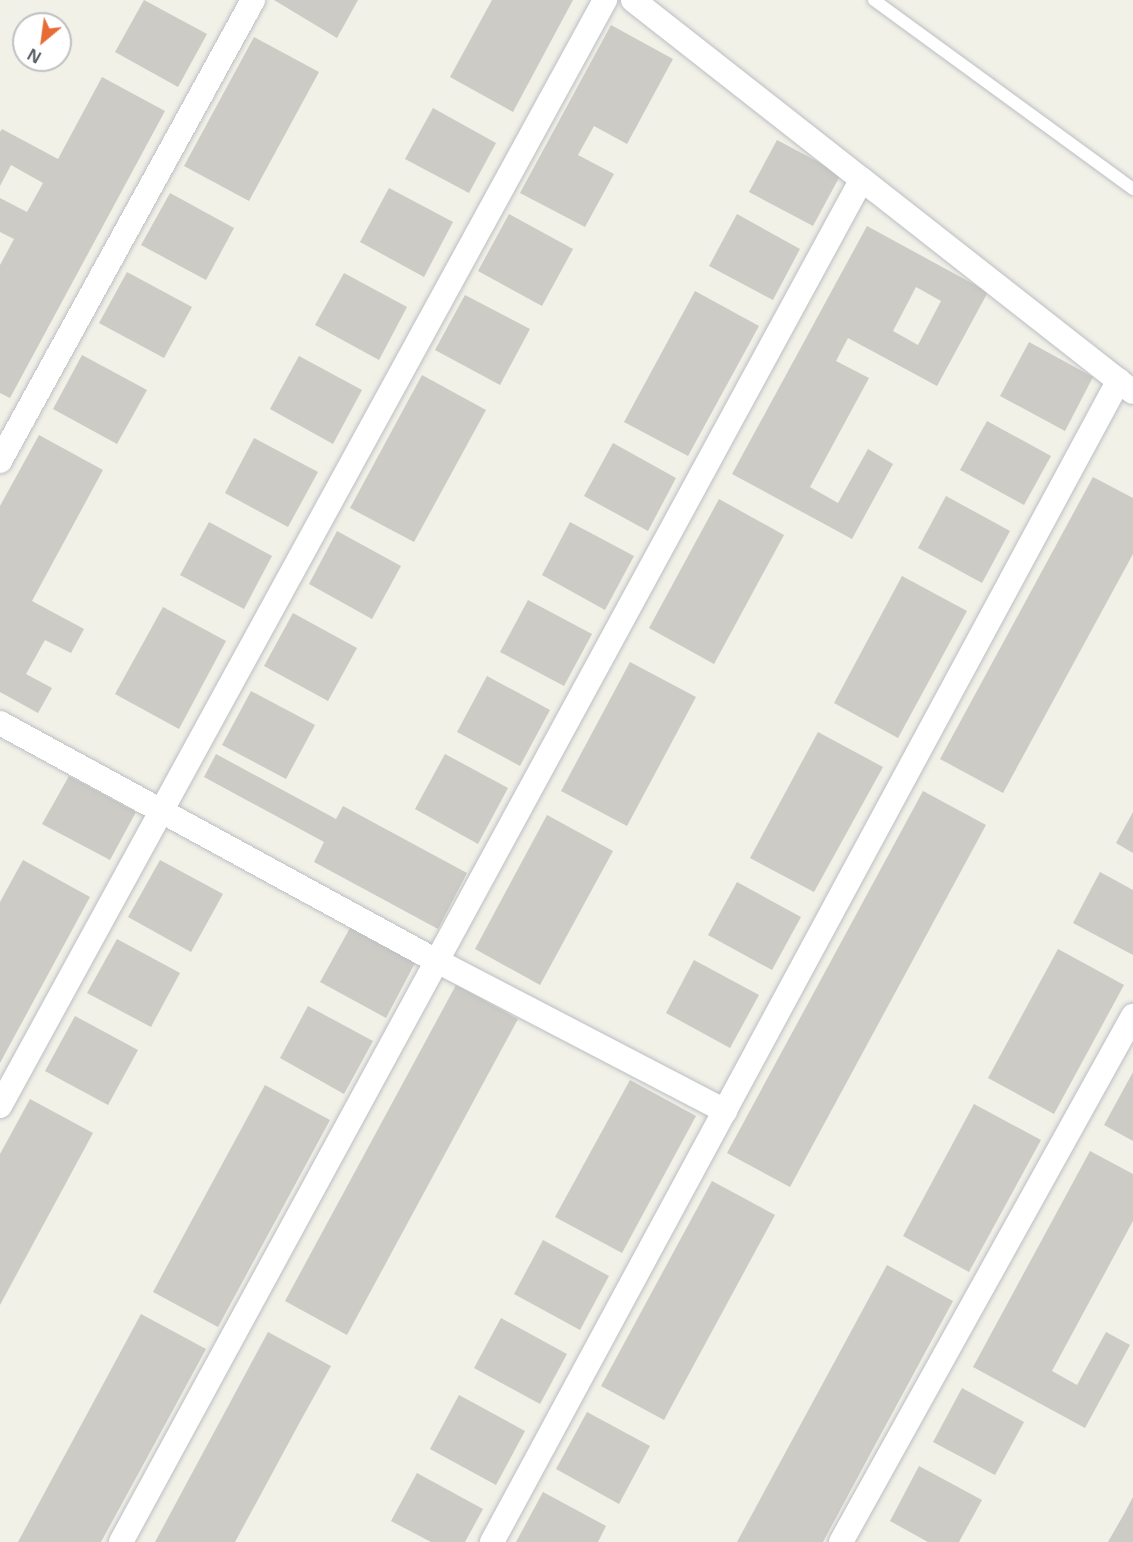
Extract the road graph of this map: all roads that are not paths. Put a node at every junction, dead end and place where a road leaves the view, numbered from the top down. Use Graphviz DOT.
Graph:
graph roads {
  1 [pos="253,0"];
  2 [pos="604,0"];
  3 [pos="633,0"];
  4 [pos="874,0"];
  5 [pos="862,179"];
  6 [pos="1133,189"];
  7 [pos="1126,386"];
  8 [pos="0,461"];
  9 [pos="0,723"];
  10 [pos="161,812"];
  11 [pos="437,961"];
  12 [pos="1133,1016"];
  13 [pos="0,1106"];
  14 [pos="725,1111"];
  15 [pos="121,1542"];
  16 [pos="492,1542"];
  17 [pos="841,1542"];
  1 -- 8 [label="street"];
  2 -- 10 [label="street"];
  3 -- 5 [label="street"];
  4 -- 6 [label="lane"];
  5 -- 7 [label="street"];
  5 -- 11 [label="street"];
  7 -- 14 [label="street"];
  9 -- 10 [label="street"];
  10 -- 11 [label="street"];
  10 -- 13 [label="street"];
  11 -- 14 [label="street"];
  11 -- 15 [label="street"];
  12 -- 17 [label="street"];
  14 -- 16 [label="street"];
}
